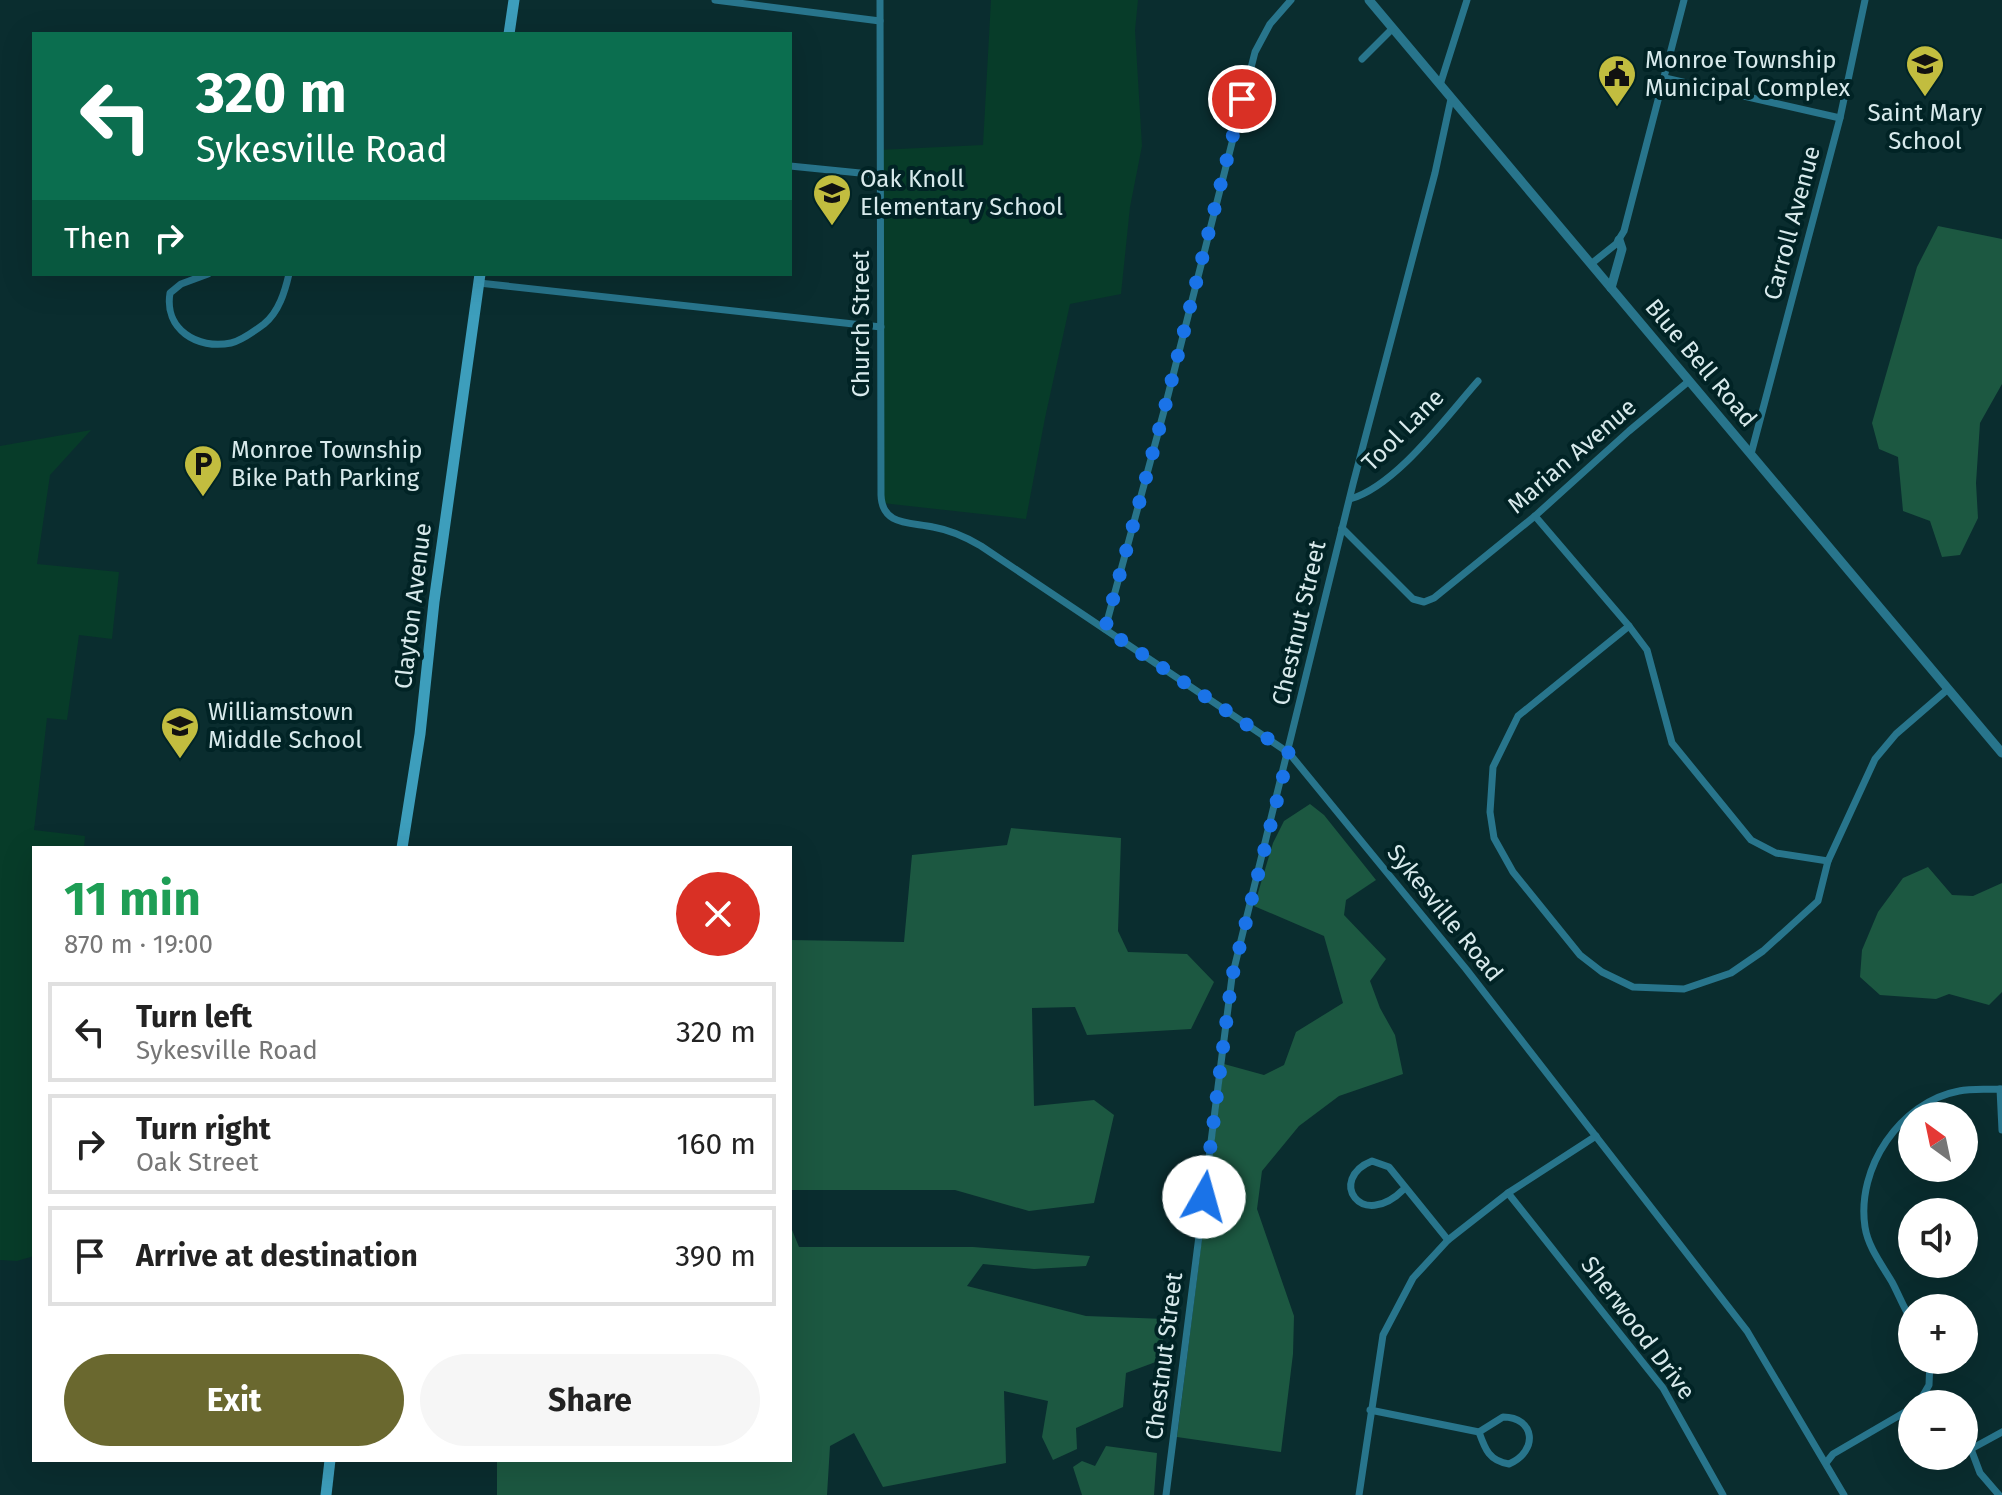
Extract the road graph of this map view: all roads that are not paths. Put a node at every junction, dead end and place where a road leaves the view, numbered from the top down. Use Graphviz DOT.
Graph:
graph roads {
  1 [pos="514,0"];
  2 [pos="715,0"];
  3 [pos="880,0"];
  4 [pos="1291,0"];
  5 [pos="1369,0"];
  6 [pos="1467,0"];
  7 [pos="1684,0"];
  8 [pos="1865,0"];
  9 [pos="880,21"];
  10 [pos="1393,28"];
  11 [pos="509,32"];
  12 [pos="1362,59"];
  13 [pos="1665,78"];
  14 [pos="1440,85"];
  15 [pos="1451,99"];
  16 [pos="1840,118"];
  17 [pos="792,166"];
  18 [pos="880,175"];
  19 [pos="1619,240"];
  20 [pos="1591,264"];
  21 [pos="203,276"];
  22 [pos="289,276"];
  23 [pos="479,279"];
  24 [pos="1611,288"];
  25 [pos="881,327"];
  26 [pos="1478,381"];
  27 [pos="1689,381"];
  28 [pos="1751,454"];
  29 [pos="1350,499"];
  30 [pos="881,505"];
  31 [pos="1535,516"];
  32 [pos="1342,528"];
  33 [pos="1629,626"];
  34 [pos="1105,629"];
  35 [pos="1948,689"];
  36 [pos="1289,753"];
  37 [pos="2002,753"];
  38 [pos="402,846"];
  39 [pos="1828,861"];
  40 [pos="2001,1089"];
  41 [pos="2002,1130"];
  42 [pos="1596,1136"];
  43 [pos="1404,1189"];
  44 [pos="1508,1193"];
  45 [pos="1448,1240"];
  46 [pos="1898,1296"];
  47 [pos="1370,1410"];
  48 [pos="1898,1416"];
  49 [pos="1479,1432"];
  50 [pos="2002,1432"];
  51 [pos="1978,1445"];
  52 [pos="330,1462"];
  53 [pos="1826,1463"];
  54 [pos="1978,1468"];
  55 [pos="1720,1494"];
  56 [pos="326,1495"];
  57 [pos="1166,1495"];
  58 [pos="1359,1495"];
  59 [pos="1844,1495"];
  60 [pos="1999,1495"];
  1 -- 11 [label="main road"];
  2 -- 9 [label="street"];
  3 -- 9 [label="street, Church Street"];
  4 -- 34 [label="street"];
  5 -- 10 [label="street, Blue Bell Road"];
  6 -- 14 [label="street"];
  7 -- 13 [label="street"];
  8 -- 16 [label="street, Carroll Avenue"];
  9 -- 18 [label="street, Church Street"];
  10 -- 12 [label="street"];
  10 -- 14 [label="street, Blue Bell Road"];
  13 -- 16 [label="street"];
  13 -- 19 [label="street"];
  14 -- 15 [label="street, Blue Bell Road"];
  15 -- 20 [label="street, Blue Bell Road"];
  15 -- 29 [label="street, Chestnut Street"];
  16 -- 28 [label="street, Carroll Avenue"];
  17 -- 18 [label="street"];
  18 -- 25 [label="street, Church Street"];
  19 -- 20 [label="street"];
  19 -- 24 [label="street"];
  20 -- 24 [label="street, Blue Bell Road"];
  21 -- 22 [label="street"];
  23 -- 25 [label="street"];
  23 -- 38 [label="main road, Clayton Avenue"];
  24 -- 27 [label="street, Blue Bell Road"];
  25 -- 30 [label="street, Church Street"];
  26 -- 29 [label="street, Tool Lane"];
  27 -- 28 [label="street, Blue Bell Road"];
  27 -- 31 [label="street, Marian Avenue"];
  28 -- 35 [label="street, Blue Bell Road"];
  29 -- 32 [label="street, Chestnut Street"];
  30 -- 34 [label="street, Sykesville Road"];
  31 -- 32 [label="street, Marian Avenue"];
  31 -- 33 [label="street"];
  32 -- 36 [label="street, Chestnut Street"];
  33 -- 39 [label="street"];
  33 -- 39 [label="street"];
  34 -- 36 [label="street, Sykesville Road"];
  35 -- 37 [label="street, Blue Bell Road"];
  35 -- 39 [label="street"];
  36 -- 42 [label="street, Sykesville Road"];
  36 -- 57 [label="street, Chestnut Street"];
  40 -- 41 [label="street"];
  40 -- 46 [label="street"];
  42 -- 44 [label="street"];
  42 -- 53 [label="street, Sykesville Road"];
  43 -- 43 [label="street"];
  43 -- 45 [label="street"];
  44 -- 45 [label="street"];
  44 -- 55 [label="street, Sherwood Drive"];
  45 -- 47 [label="street"];
  47 -- 49 [label="street"];
  47 -- 58 [label="street"];
  48 -- 53 [label="street"];
  49 -- 49 [label="street"];
  50 -- 51 [label="street"];
  52 -- 56 [label="main road"];
  53 -- 59 [label="street, Sykesville Road"];
  54 -- 60 [label="street"];
}
